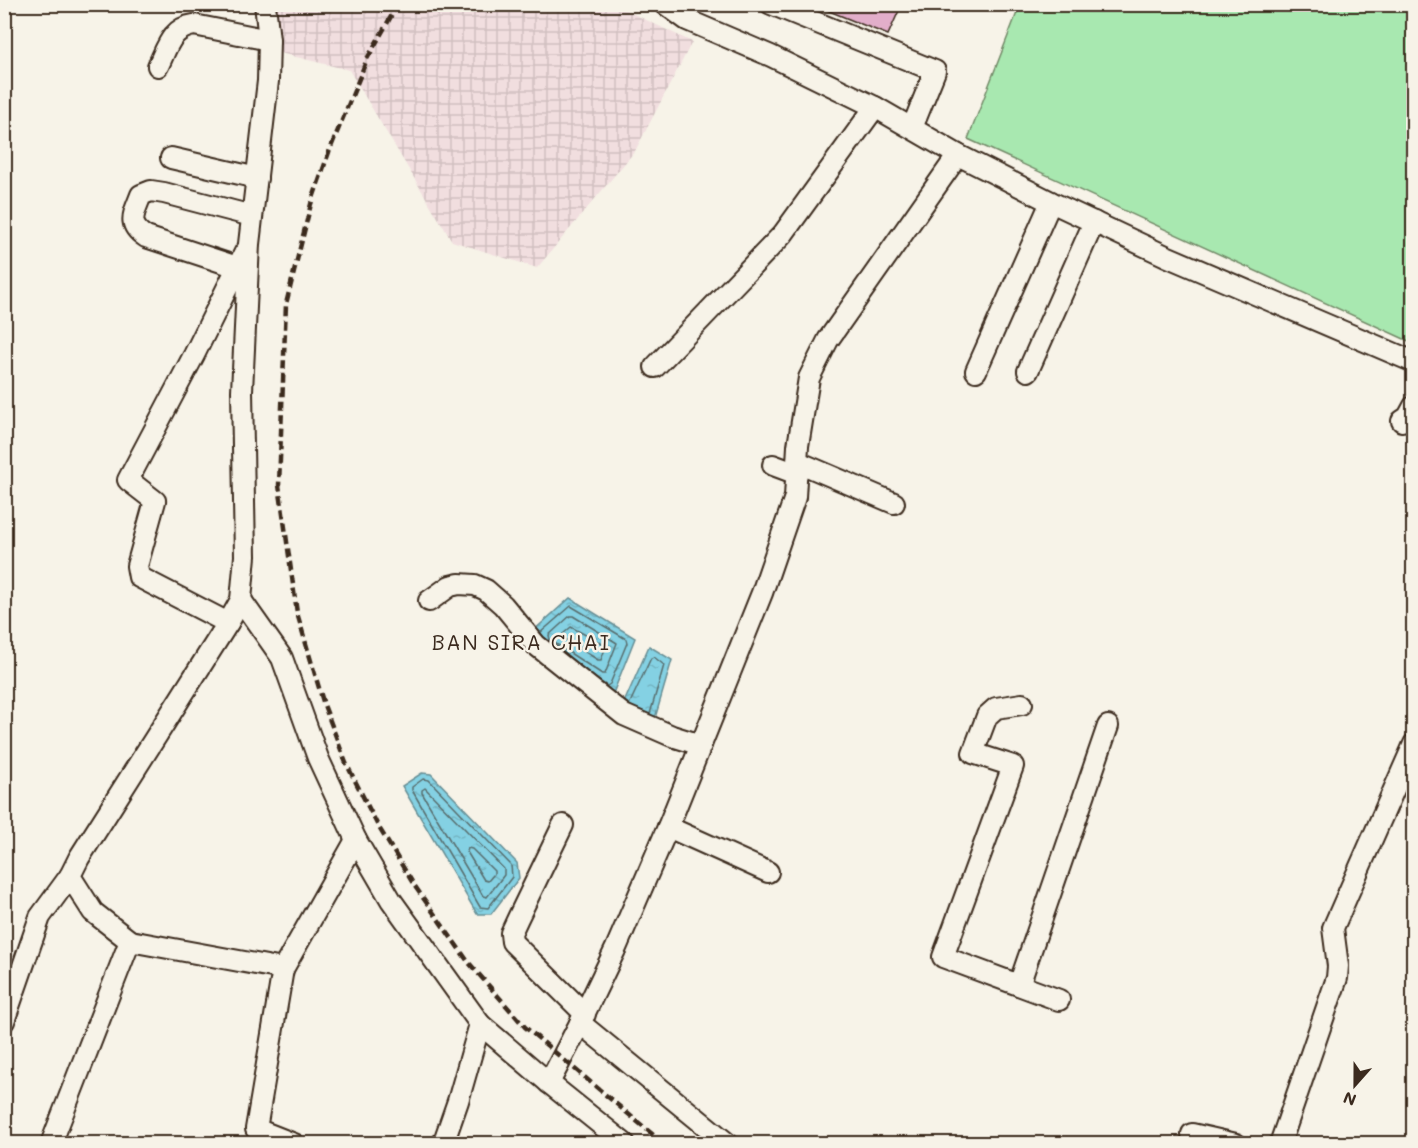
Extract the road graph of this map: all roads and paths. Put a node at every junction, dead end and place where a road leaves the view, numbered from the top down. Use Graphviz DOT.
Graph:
graph roads {
  1 [pos="266,4"];
  2 [pos="771,4"];
  3 [pos="664,5"];
  4 [pos="268,40"];
  5 [pos="158,66"];
  6 [pos="875,107"];
  7 [pos="912,128"];
  8 [pos="958,155"];
  9 [pos="171,158"];
  10 [pos="257,178"];
  11 [pos="1051,202"];
  12 [pos="252,216"];
  13 [pos="1094,222"];
  14 [pos="249,244"];
  15 [pos="237,267"];
  16 [pos="1413,362"];
  17 [pos="656,366"];
  18 [pos="976,371"];
  19 [pos="1028,371"];
  20 [pos="773,465"];
  21 [pos="797,468"];
  22 [pos="894,503"];
  23 [pos="241,600"];
  24 [pos="429,601"];
  25 [pos="228,623"];
  26 [pos="1022,704"];
  27 [pos="1108,726"];
  28 [pos="1413,744"];
  29 [pos="701,745"];
  30 [pos="563,825"];
  31 [pos="668,827"];
  32 [pos="356,840"];
  33 [pos="768,872"];
  34 [pos="70,876"];
  35 [pos="130,941"];
  36 [pos="283,969"];
  37 [pos="1019,985"];
  38 [pos="1059,999"];
  39 [pos="5,1015"];
  40 [pos="583,1019"];
  41 [pos="480,1024"];
  42 [pos="549,1083"];
  43 [pos="1192,1134"];
  44 [pos="254,1136"];
  45 [pos="51,1143"];
  46 [pos="294,1143"];
  47 [pos="442,1143"];
  48 [pos="625,1143"];
  49 [pos="728,1143"];
  50 [pos="1236,1143"];
  51 [pos="1280,1143"];
  1 -- 4 [label="street"];
  2 -- 7 [label="street"];
  3 -- 6 [label="street"];
  4 -- 5 [label="street"];
  4 -- 10 [label="street"];
  6 -- 7 [label="street"];
  6 -- 17 [label="street"];
  7 -- 8 [label="street"];
  8 -- 11 [label="street"];
  8 -- 21 [label="street"];
  9 -- 10 [label="street"];
  10 -- 12 [label="street"];
  11 -- 13 [label="street"];
  11 -- 18 [label="street"];
  12 -- 14 [label="street"];
  12 -- 15 [label="street"];
  13 -- 16 [label="street"];
  13 -- 19 [label="street"];
  14 -- 15 [label="street"];
  14 -- 23 [label="street"];
  15 -- 25 [label="street"];
  20 -- 21 [label="street"];
  21 -- 22 [label="street"];
  21 -- 29 [label="street"];
  23 -- 25 [label="street"];
  23 -- 32 [label="street"];
  24 -- 29 [label="street"];
  25 -- 34 [label="street"];
  26 -- 37 [label="street"];
  27 -- 37 [label="street"];
  28 -- 51 [label="street"];
  29 -- 31 [label="street"];
  30 -- 40 [label="street"];
  31 -- 33 [label="street"];
  31 -- 40 [label="street"];
  32 -- 36 [label="street"];
  32 -- 41 [label="street"];
  34 -- 35 [label="street"];
  34 -- 39 [label="street"];
  35 -- 36 [label="street"];
  35 -- 45 [label="street"];
  36 -- 44 [label="street"];
  37 -- 38 [label="street"];
  40 -- 42 [label="street"];
  40 -- 49 [label="street"];
  41 -- 42 [label="street"];
  41 -- 47 [label="street"];
  42 -- 48 [label="street"];
  43 -- 50 [label="street"];
  44 -- 46 [label="street"];
}
